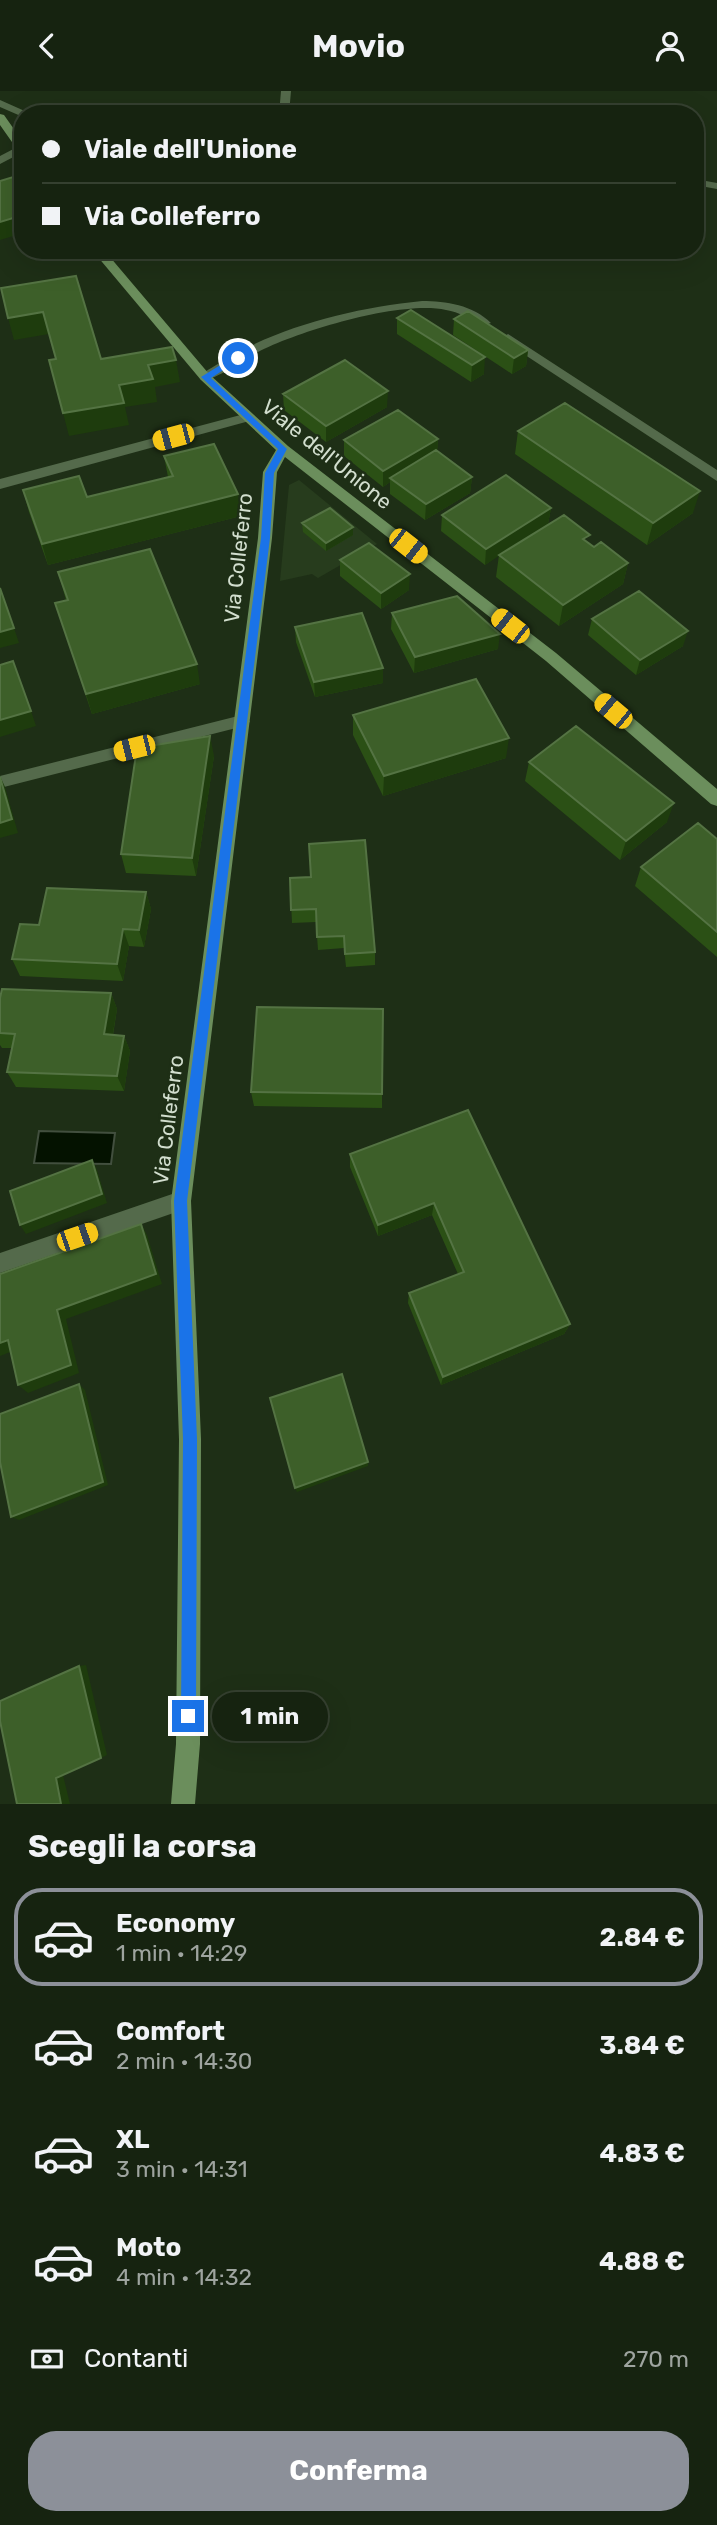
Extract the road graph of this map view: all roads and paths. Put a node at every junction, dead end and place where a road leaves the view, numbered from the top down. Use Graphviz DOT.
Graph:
graph roads {
  1 [pos="0,117"];
  2 [pos="14,130"];
  3 [pos="106,259"];
  4 [pos="205,377"];
  5 [pos="248,417"];
  6 [pos="283,449"];
  7 [pos="717,476"];
  8 [pos="0,484"];
  9 [pos="242,721"];
  10 [pos="0,782"];
  11 [pos="717,799"];
  12 [pos="181,1201"];
  13 [pos="0,1263"];
  14 [pos="183,1804"];
  1 -- 2 [label="street"];
  3 -- 4 [label="street, Viale dell'Unione"];
  4 -- 5 [label="street, Viale dell'Unione"];
  4 -- 7 [label="street"];
  5 -- 6 [label="street, Viale dell'Unione"];
  5 -- 8 [label="street"];
  6 -- 9 [label="street, Via Colleferro"];
  6 -- 11 [label="street, Viale dell'Unione"];
  9 -- 10 [label="street"];
  9 -- 12 [label="street, Via Colleferro"];
  12 -- 13 [label="street"];
  12 -- 14 [label="street, Via Colleferro"];
}
